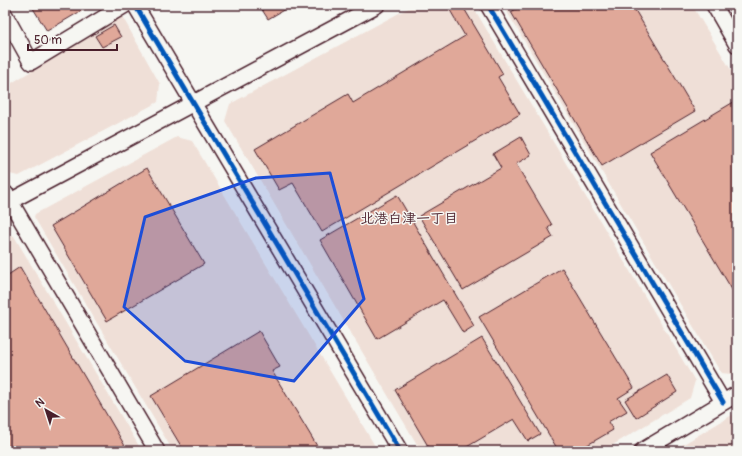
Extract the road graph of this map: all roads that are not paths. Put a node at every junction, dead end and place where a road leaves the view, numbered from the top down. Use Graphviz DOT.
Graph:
graph roads {
  1 [pos="125,5"];
  2 [pos="135,5"];
  3 [pos="378,5"];
  4 [pos="488,5"];
  5 [pos="714,5"];
  6 [pos="101,11"];
  7 [pos="5,15"];
  8 [pos="737,45"];
  9 [pos="194,103"];
  10 [pos="7,200"];
  11 [pos="737,394"];
  12 [pos="724,402"];
  13 [pos="157,451"];
  14 [pos="400,451"];
  15 [pos="642,451"];
  1 -- 6 [label="street"];
  2 -- 9 [label="street"];
  3 -- 9 [label="street"];
  4 -- 12 [label="street"];
  5 -- 8 [label="street"];
  6 -- 7 [label="street"];
  9 -- 10 [label="street"];
  9 -- 14 [label="street"];
  10 -- 13 [label="street"];
  11 -- 12 [label="street"];
  12 -- 15 [label="street"];
}
